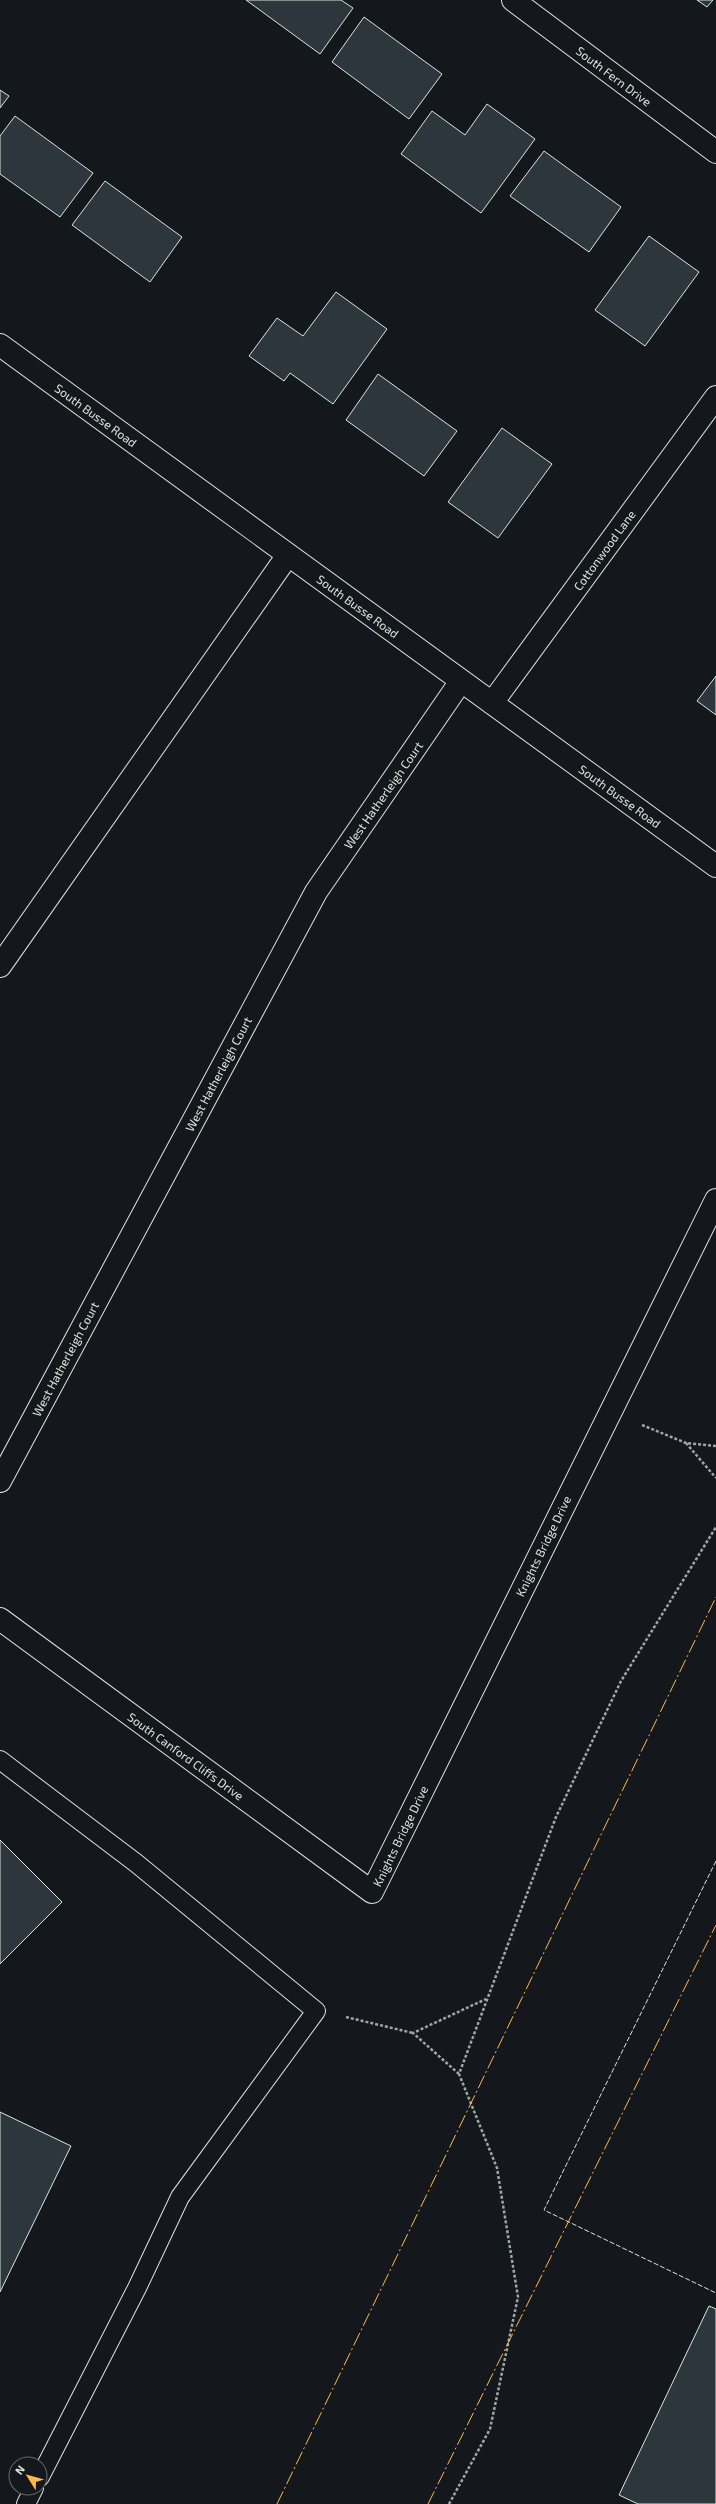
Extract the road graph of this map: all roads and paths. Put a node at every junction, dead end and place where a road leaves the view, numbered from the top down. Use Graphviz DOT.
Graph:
graph roads {
  1 [pos="513,0"];
  2 [pos="716,152"];
  3 [pos="0,345"];
  4 [pos="716,397"];
  5 [pos="288,554"];
  6 [pos="461,681"];
  7 [pos="492,703"];
  8 [pos="716,866"];
  9 [pos="0,966"];
  10 [pos="716,1200"];
  11 [pos="610,1411"];
  12 [pos="686,1443"];
  13 [pos="716,1446"];
  14 [pos="716,1478"];
  15 [pos="0,1481"];
  16 [pos="716,1527"];
  17 [pos="0,1619"];
  18 [pos="0,1760"];
  19 [pos="372,1892"];
  20 [pos="487,1999"];
  21 [pos="316,2011"];
  22 [pos="413,2033"];
  23 [pos="458,2074"];
  24 [pos="48,2460"];
  25 [pos="449,2504"];
  1 -- 2 [label="street, South Fern Drive"];
  3 -- 5 [label="street, South Busse Road"];
  4 -- 7 [label="street, Cottonwood Lane"];
  5 -- 6 [label="street, South Busse Road"];
  5 -- 9 [label="street"];
  6 -- 7 [label="street, South Busse Road"];
  6 -- 15 [label="street, West Hatherleigh Court"];
  7 -- 8 [label="street, South Busse Road"];
  10 -- 11 [label="street, Knights Bridge Drive"];
  11 -- 12 [label="path"];
  11 -- 19 [label="street, Knights Bridge Drive"];
  12 -- 13 [label="path"];
  12 -- 14 [label="path"];
  16 -- 20 [label="path"];
  17 -- 19 [label="street, South Canford Cliffs Drive"];
  18 -- 21 [label="lane"];
  20 -- 22 [label="path"];
  20 -- 23 [label="path"];
  21 -- 22 [label="path"];
  21 -- 24 [label="lane"];
  22 -- 23 [label="path"];
  23 -- 25 [label="path"];
}
